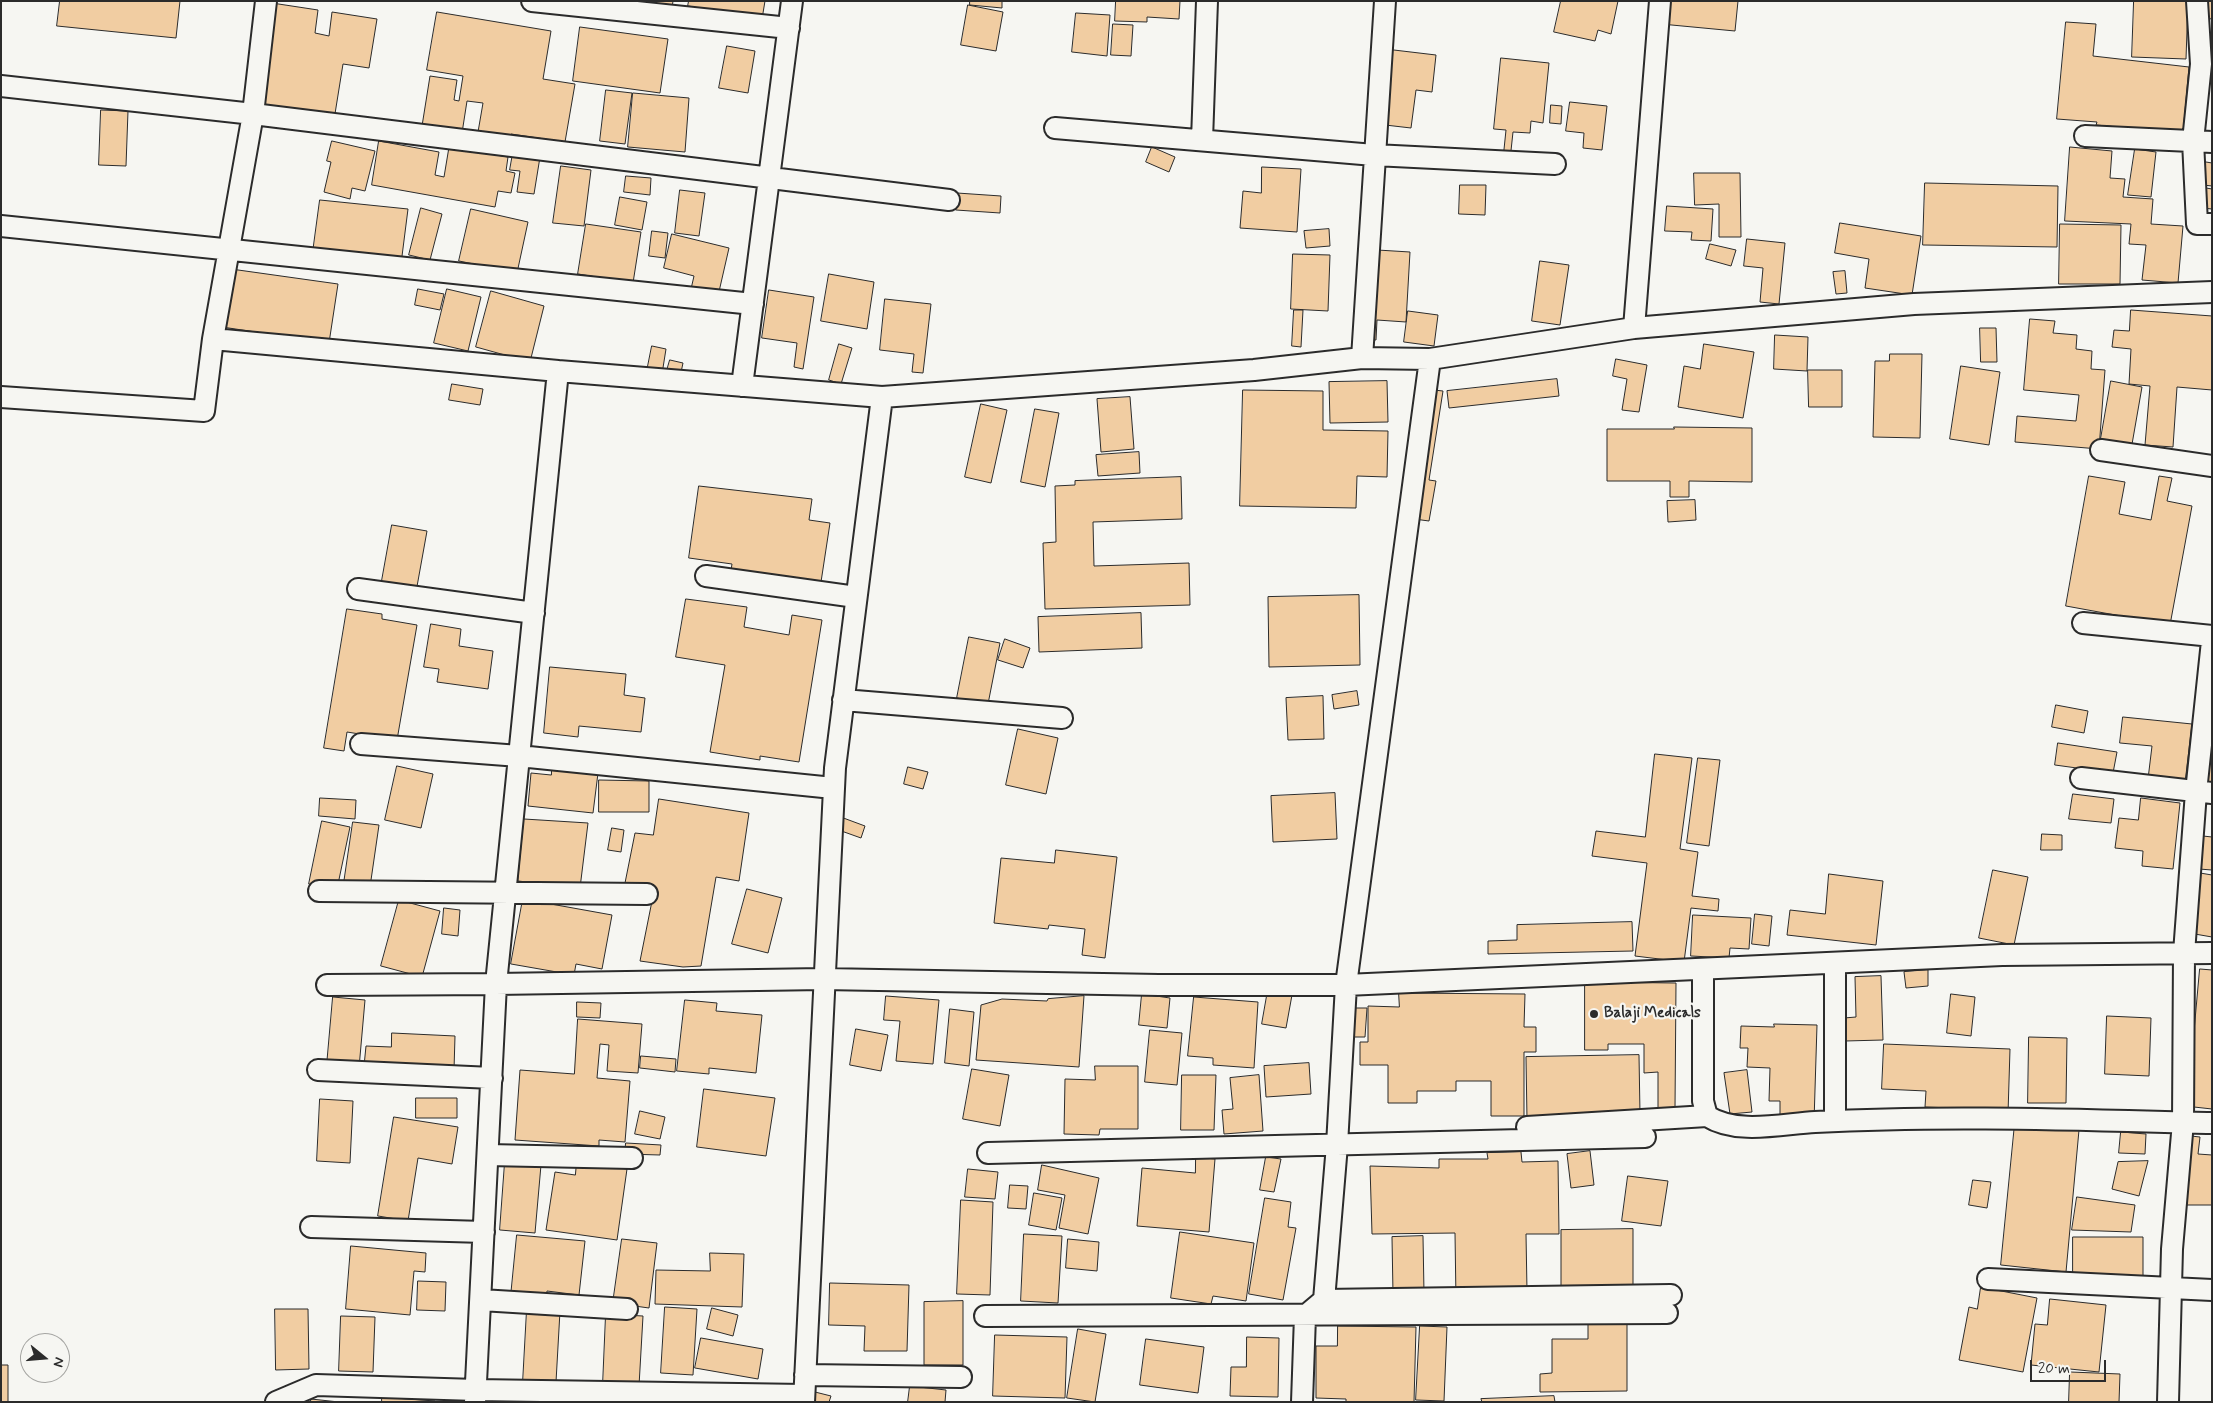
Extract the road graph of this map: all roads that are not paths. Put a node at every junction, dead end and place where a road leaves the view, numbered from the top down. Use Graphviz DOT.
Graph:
graph roads {
  1 [pos="266,1"];
  2 [pos="532,1"];
  3 [pos="792,1"];
  4 [pos="1207,1"];
  5 [pos="1385,1"];
  6 [pos="1660,1"];
  7 [pos="2197,1"];
  8 [pos="789,28"];
  9 [pos="1,86"];
  10 [pos="254,114"];
  11 [pos="1055,128"];
  12 [pos="2084,136"];
  13 [pos="1202,140"];
  14 [pos="2202,141"];
  15 [pos="1374,154"];
  16 [pos="1555,164"];
  17 [pos="770,179"];
  18 [pos="948,200"];
  19 [pos="2212,224"];
  20 [pos="1,226"];
  21 [pos="230,249"];
  22 [pos="2212,292"];
  23 [pos="754,304"];
  24 [pos="1634,328"];
  25 [pos="214,339"];
  26 [pos="1362,358"];
  27 [pos="1430,359"];
  28 [pos="558,371"];
  29 [pos="742,386"];
  30 [pos="1,397"];
  31 [pos="882,397"];
  32 [pos="2100,450"];
  33 [pos="2212,466"];
  34 [pos="706,576"];
  35 [pos="358,589"];
  36 [pos="856,597"];
  37 [pos="534,613"];
  38 [pos="2083,623"];
  39 [pos="2212,636"];
  40 [pos="2212,642"];
  41 [pos="843,700"];
  42 [pos="1062,718"];
  43 [pos="361,744"];
  44 [pos="519,756"];
  45 [pos="2081,778"];
  46 [pos="834,788"];
  47 [pos="2204,792"];
  48 [pos="319,891"];
  49 [pos="505,892"];
  50 [pos="647,894"];
  51 [pos="2184,953"];
  52 [pos="2212,953"];
  53 [pos="1835,963"];
  54 [pos="1703,970"];
  55 [pos="824,979"];
  56 [pos="496,984"];
  57 [pos="327,985"];
  58 [pos="1346,985"];
  59 [pos="318,1070"];
  60 [pos="492,1078"];
  61 [pos="1708,1116"];
  62 [pos="1835,1121"];
  63 [pos="2183,1122"];
  64 [pos="2212,1123"];
  65 [pos="1355,1133"];
  66 [pos="1645,1136"];
  67 [pos="1337,1145"];
  68 [pos="988,1153"];
  69 [pos="488,1155"];
  70 [pos="632,1158"];
  71 [pos="311,1227"];
  72 [pos="484,1232"];
  73 [pos="1988,1279"];
  74 [pos="2171,1287"];
  75 [pos="2212,1290"];
  76 [pos="480,1300"];
  77 [pos="1324,1300"];
  78 [pos="627,1309"];
  79 [pos="985,1316"];
  80 [pos="1305,1316"];
  81 [pos="805,1375"];
  82 [pos="961,1376"];
  83 [pos="475,1396"];
  84 [pos="804,1398"];
  85 [pos="276,1402"];
  86 [pos="1302,1402"];
  87 [pos="2168,1402"];
  1 -- 10 [label="street"];
  2 -- 8 [label="street"];
  3 -- 8 [label="street"];
  4 -- 13 [label="street"];
  5 -- 15 [label="street"];
  6 -- 24 [label="street"];
  7 -- 14 [label="street"];
  8 -- 17 [label="street"];
  9 -- 10 [label="street"];
  10 -- 17 [label="street"];
  10 -- 21 [label="street"];
  11 -- 13 [label="street"];
  12 -- 14 [label="street"];
  13 -- 15 [label="street"];
  14 -- 19 [label="street"];
  15 -- 16 [label="street"];
  15 -- 26 [label="street"];
  17 -- 18 [label="street"];
  17 -- 23 [label="street"];
  20 -- 21 [label="street"];
  21 -- 23 [label="street"];
  21 -- 25 [label="street"];
  22 -- 24 [label="street"];
  23 -- 29 [label="street"];
  24 -- 27 [label="street"];
  25 -- 28 [label="street"];
  25 -- 30 [label="street"];
  26 -- 27 [label="street"];
  26 -- 31 [label="street"];
  27 -- 58 [label="street"];
  28 -- 29 [label="street"];
  28 -- 37 [label="street"];
  29 -- 31 [label="street"];
  31 -- 36 [label="street"];
  32 -- 33 [label="street"];
  34 -- 36 [label="street"];
  35 -- 37 [label="street"];
  36 -- 41 [label="street"];
  37 -- 44 [label="street"];
  38 -- 39 [label="street"];
  40 -- 47 [label="street"];
  41 -- 42 [label="street"];
  41 -- 46 [label="street"];
  43 -- 44 [label="street"];
  44 -- 46 [label="street"];
  44 -- 49 [label="street"];
  45 -- 47 [label="street"];
  46 -- 55 [label="street"];
  47 -- 51 [label="street"];
  48 -- 49 [label="street"];
  49 -- 50 [label="street"];
  49 -- 56 [label="street"];
  51 -- 52 [label="street"];
  51 -- 53 [label="street"];
  51 -- 63 [label="street"];
  53 -- 54 [label="street"];
  53 -- 62 [label="street"];
  54 -- 58 [label="street"];
  54 -- 61 [label="street"];
  55 -- 56 [label="street"];
  55 -- 58 [label="street"];
  55 -- 81 [label="street"];
  56 -- 57 [label="street"];
  56 -- 60 [label="street"];
  58 -- 67 [label="street"];
  59 -- 60 [label="street"];
  60 -- 69 [label="street"];
  61 -- 62 [label="street"];
  61 -- 65 [label="street"];
  62 -- 63 [label="street"];
  63 -- 64 [label="street"];
  63 -- 74 [label="street"];
  66 -- 67 [label="street"];
  67 -- 68 [label="street"];
  67 -- 77 [label="street"];
  69 -- 70 [label="street"];
  69 -- 72 [label="street"];
  71 -- 72 [label="street"];
  72 -- 76 [label="street"];
  73 -- 74 [label="street"];
  74 -- 75 [label="street"];
  74 -- 87 [label="street"];
  76 -- 78 [label="street"];
  76 -- 83 [label="street"];
  77 -- 80 [label="street"];
  77 -- 80 [label="street"];
  79 -- 80 [label="street"];
  80 -- 86 [label="street"];
  81 -- 82 [label="street"];
  81 -- 84 [label="street"];
  83 -- 84 [label="street"];
  83 -- 85 [label="street"];
}
